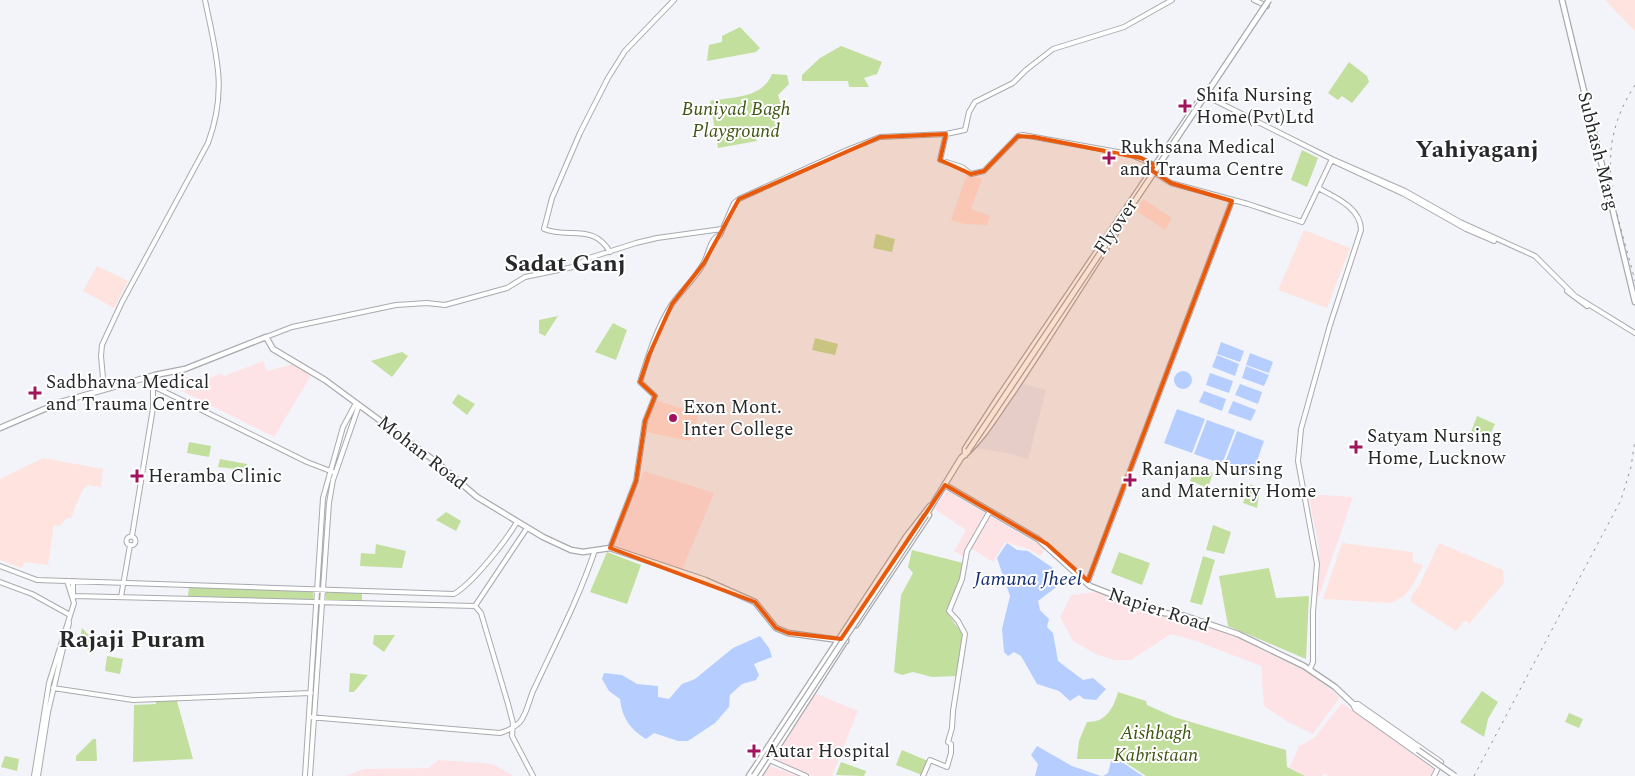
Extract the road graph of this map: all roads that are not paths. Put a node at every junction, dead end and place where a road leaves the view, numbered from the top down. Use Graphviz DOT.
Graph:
graph roads {
  1 [pos="205,0"];
  2 [pos="674,0"];
  3 [pos="1172,0"];
  4 [pos="1254,0"];
  5 [pos="1562,0"];
  6 [pos="1265,2"];
  7 [pos="1205,95"];
  8 [pos="946,134"];
  9 [pos="1332,159"];
  10 [pos="1157,166"];
  11 [pos="1150,171"];
  12 [pos="1156,173"];
  13 [pos="1318,188"];
  14 [pos="1232,201"];
  15 [pos="722,229"];
  16 [pos="610,252"];
  17 [pos="1635,302"];
  18 [pos="1635,334"];
  19 [pos="266,338"];
  20 [pos="146,377"];
  21 [pos="153,386"];
  22 [pos="104,389"];
  23 [pos="358,404"];
  24 [pos="0,428"];
  25 [pos="342,433"];
  26 [pos="348,436"];
  27 [pos="965,454"];
  28 [pos="330,471"];
  29 [pos="336,473"];
  30 [pos="946,486"];
  31 [pos="932,504"];
  32 [pos="990,511"];
  33 [pos="516,522"];
  34 [pos="527,528"];
  35 [pos="610,548"];
  36 [pos="595,550"];
  37 [pos="0,566"];
  38 [pos="67,581"];
  39 [pos="74,581"];
  40 [pos="0,582"];
  41 [pos="1087,582"];
  42 [pos="123,583"];
  43 [pos="317,590"];
  44 [pos="323,590"];
  45 [pos="447,594"];
  46 [pos="74,596"];
  47 [pos="120,597"];
  48 [pos="317,602"];
  49 [pos="323,602"];
  50 [pos="447,606"];
  51 [pos="475,606"];
  52 [pos="70,615"];
  53 [pos="68,621"];
  54 [pos="843,640"];
  55 [pos="1310,669"];
  56 [pos="53,688"];
  57 [pos="311,692"];
  58 [pos="316,692"];
  59 [pos="1353,704"];
  60 [pos="309,717"];
  61 [pos="314,717"];
  62 [pos="512,728"];
  63 [pos="762,757"];
  64 [pos="769,760"];
  65 [pos="1438,768"];
  66 [pos="36,776"];
  67 [pos="305,776"];
  68 [pos="310,776"];
  69 [pos="533,776"];
  70 [pos="749,776"];
  71 [pos="754,776"];
  72 [pos="759,776"];
  73 [pos="806,776"];
  74 [pos="923,776"];
  75 [pos="1434,776"];
  76 [pos="1455,776"];
  1 -- 22 [label="street"];
  2 -- 16 [label="street"];
  3 -- 8 [label="street"];
  4 -- 6 [label="street"];
  5 -- 17 [label="main road, Subhash Marg"];
  6 -- 7 [label="main road"];
  6 -- 27 [label="main road, Flyover, bridge"];
  7 -- 9 [label="street"];
  7 -- 10 [label="main road"];
  8 -- 10 [label="street"];
  8 -- 15 [label="street"];
  9 -- 13 [label="street"];
  9 -- 18 [label="street"];
  10 -- 11 [label="main road"];
  10 -- 12 [label="main road"];
  11 -- 12 [label="street"];
  11 -- 27 [label="main road"];
  12 -- 14 [label="street"];
  12 -- 27 [label="main road"];
  13 -- 14 [label="street"];
  13 -- 55 [label="street"];
  14 -- 41 [label="street"];
  15 -- 16 [label="street"];
  15 -- 35 [label="street"];
  16 -- 19 [label="street"];
  19 -- 20 [label="main road"];
  19 -- 23 [label="main road, Mohan Road"];
  20 -- 21 [label="street"];
  20 -- 22 [label="main road"];
  21 -- 28 [label="street"];
  21 -- 42 [label="street"];
  22 -- 24 [label="main road"];
  23 -- 25 [label="street"];
  23 -- 26 [label="street"];
  23 -- 33 [label="main road, Mohan Road"];
  25 -- 26 [label="street"];
  25 -- 28 [label="street"];
  26 -- 29 [label="street"];
  27 -- 30 [label="main road"];
  28 -- 29 [label="street"];
  28 -- 43 [label="street"];
  29 -- 44 [label="street"];
  30 -- 31 [label="main road"];
  30 -- 32 [label="main road, Napier Road"];
  31 -- 54 [label="main road"];
  31 -- 71 [label="main road, bridge"];
  32 -- 41 [label="main road, Napier Road"];
  32 -- 74 [label="street"];
  33 -- 34 [label="main road, Mohan Road"];
  33 -- 45 [label="street"];
  34 -- 36 [label="main road, Mohan Road"];
  34 -- 51 [label="street"];
  35 -- 36 [label="main road, Mohan Road"];
  35 -- 54 [label="main road, Mohan Road"];
  36 -- 62 [label="street"];
  37 -- 38 [label="street"];
  38 -- 39 [label="street"];
  38 -- 46 [label="street"];
  39 -- 42 [label="street"];
  39 -- 46 [label="street"];
  40 -- 52 [label="street"];
  41 -- 55 [label="main road, Napier Road"];
  42 -- 43 [label="street"];
  42 -- 47 [label="street"];
  43 -- 44 [label="street"];
  43 -- 48 [label="street"];
  44 -- 45 [label="street"];
  44 -- 49 [label="street"];
  45 -- 50 [label="street"];
  46 -- 47 [label="street"];
  46 -- 52 [label="street"];
  47 -- 48 [label="street"];
  48 -- 49 [label="street"];
  48 -- 57 [label="street"];
  49 -- 50 [label="street"];
  49 -- 58 [label="street"];
  50 -- 51 [label="street"];
  51 -- 62 [label="street"];
  52 -- 53 [label="street"];
  53 -- 56 [label="street"];
  53 -- 66 [label="street"];
  54 -- 63 [label="main road"];
  54 -- 64 [label="main road"];
  55 -- 59 [label="main road, Napier Road"];
  56 -- 57 [label="street"];
  56 -- 66 [label="street"];
  57 -- 58 [label="street"];
  57 -- 60 [label="street"];
  58 -- 61 [label="street"];
  59 -- 65 [label="street"];
  59 -- 65 [label="street"];
  59 -- 76 [label="main road, Napier Road, bridge"];
  60 -- 61 [label="street"];
  60 -- 67 [label="street"];
  61 -- 62 [label="street"];
  61 -- 68 [label="street"];
  62 -- 69 [label="street"];
  63 -- 64 [label="street"];
  63 -- 70 [label="main road"];
  64 -- 72 [label="main road"];
  64 -- 73 [label="street"];
  65 -- 75 [label="street"];
}
